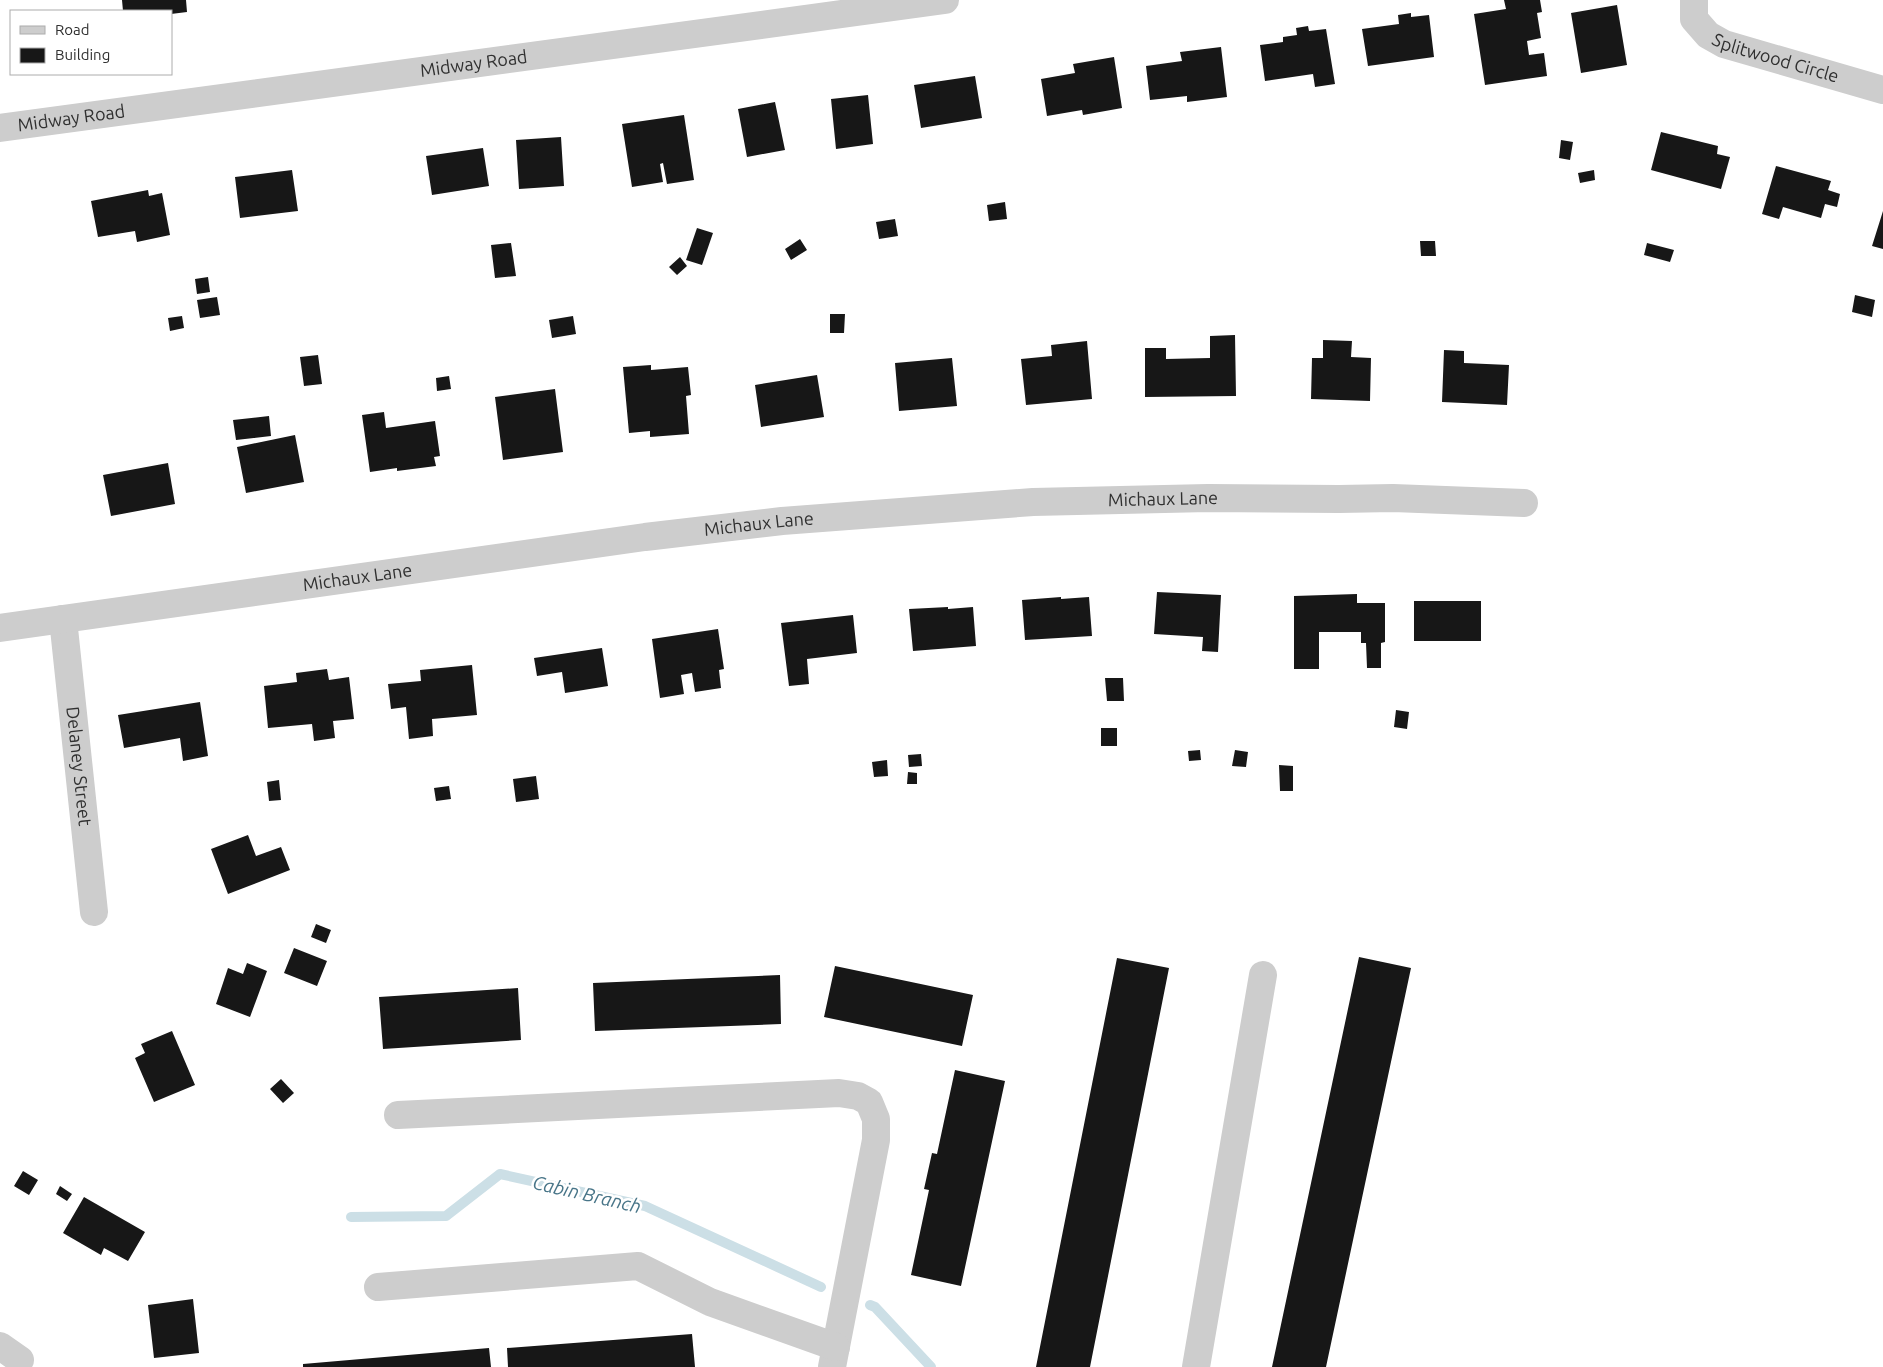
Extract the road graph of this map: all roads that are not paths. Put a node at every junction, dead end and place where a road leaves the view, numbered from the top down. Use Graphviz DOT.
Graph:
graph roads {
  1 [pos="945,0"];
  2 [pos="1694,0"];
  3 [pos="1883,90"];
  4 [pos="0,128"];
  5 [pos="1524,503"];
  6 [pos="63,619"];
  7 [pos="0,628"];
  8 [pos="94,912"];
  9 [pos="1263,975"];
  10 [pos="398,1115"];
  11 [pos="378,1287"];
  12 [pos="834,1357"];
  13 [pos="1196,1367"];
  1 -- 4 [label="street, Midway Road"];
  2 -- 3 [label="street, Splitwood Circle"];
  5 -- 6 [label="street, Michaux Lane"];
  6 -- 7 [label="street, Michaux Lane"];
  6 -- 8 [label="street, Delaney Street"];
  9 -- 13 [label="street"];
  10 -- 12 [label="street"];
  11 -- 12 [label="street"];
}
